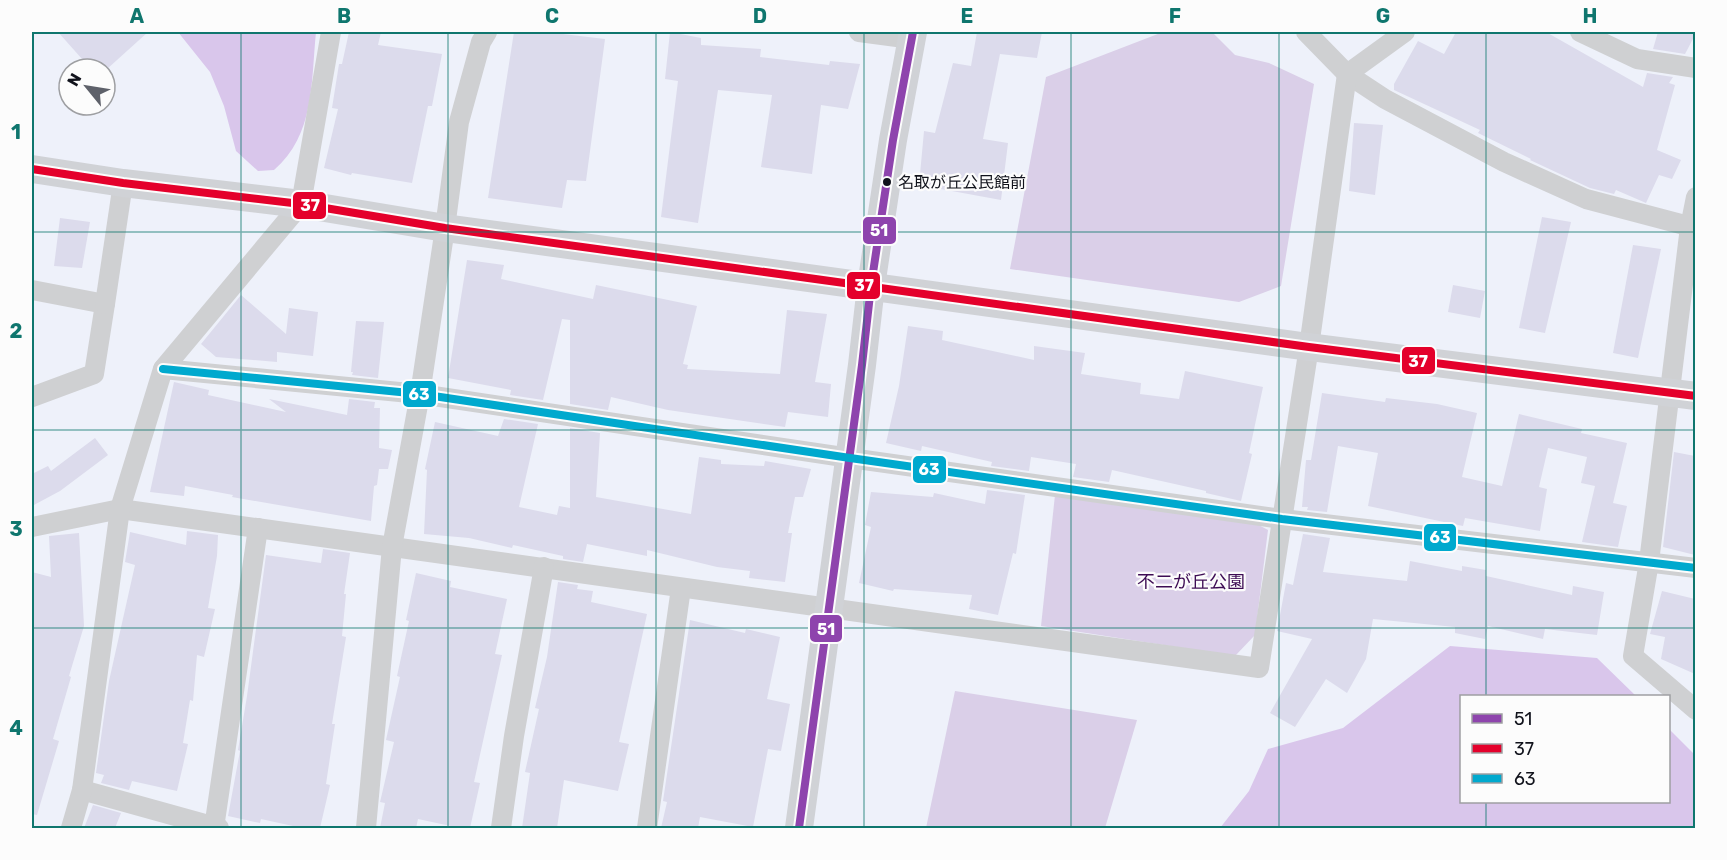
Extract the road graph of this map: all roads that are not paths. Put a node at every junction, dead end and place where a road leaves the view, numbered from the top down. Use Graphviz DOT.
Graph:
graph roads {
  1 [pos="331,32"];
  2 [pos="859,32"];
  3 [pos="1306,32"];
  4 [pos="1405,32"];
  5 [pos="1580,32"];
  6 [pos="479,35"];
  7 [pos="913,35"];
  8 [pos="1695,69"];
  9 [pos="1347,74"];
  10 [pos="32,169"];
  11 [pos="123,183"];
  12 [pos="1695,197"];
  13 [pos="301,204"];
  14 [pos="446,228"];
  15 [pos="1693,228"];
  16 [pos="871,285"];
  17 [pos="32,290"];
  18 [pos="105,304"];
  19 [pos="1309,347"];
  20 [pos="163,369"];
  21 [pos="420,394"];
  22 [pos="1683,394"];
  23 [pos="32,397"];
  24 [pos="850,458"];
  25 [pos="120,509"];
  26 [pos="1282,519"];
  27 [pos="32,527"];
  28 [pos="258,528"];
  29 [pos="392,547"];
  30 [pos="1649,561"];
  31 [pos="544,567"];
  32 [pos="1695,568"];
  33 [pos="681,588"];
  34 [pos="830,607"];
  35 [pos="1695,710"];
  36 [pos="82,790"];
  37 [pos="71,828"];
  38 [pos="216,828"];
  39 [pos="366,828"];
  40 [pos="501,828"];
  41 [pos="647,828"];
  42 [pos="799,828"];
  1 -- 13 [label="street"];
  2 -- 7 [label="street"];
  3 -- 9 [label="street"];
  4 -- 9 [label="street"];
  5 -- 8 [label="street"];
  6 -- 14 [label="street"];
  7 -- 16 [label="street"];
  9 -- 15 [label="street"];
  9 -- 19 [label="street"];
  10 -- 11 [label="street"];
  11 -- 13 [label="street"];
  11 -- 18 [label="street"];
  12 -- 15 [label="street"];
  13 -- 14 [label="street"];
  13 -- 20 [label="street"];
  14 -- 16 [label="street"];
  14 -- 21 [label="street"];
  15 -- 22 [label="street"];
  16 -- 19 [label="street"];
  16 -- 24 [label="street"];
  17 -- 18 [label="street"];
  18 -- 23 [label="street"];
  19 -- 22 [label="street"];
  19 -- 26 [label="street"];
  20 -- 21 [label="street"];
  20 -- 25 [label="street"];
  21 -- 24 [label="street"];
  21 -- 29 [label="street"];
  22 -- 30 [label="street"];
  24 -- 26 [label="street"];
  24 -- 34 [label="street"];
  25 -- 27 [label="street"];
  25 -- 28 [label="street"];
  25 -- 36 [label="street"];
  26 -- 30 [label="street"];
  26 -- 34 [label="street"];
  28 -- 29 [label="street"];
  28 -- 38 [label="street"];
  29 -- 31 [label="street"];
  29 -- 39 [label="street"];
  30 -- 32 [label="street"];
  30 -- 35 [label="street"];
  31 -- 33 [label="street"];
  31 -- 40 [label="street"];
  33 -- 34 [label="street"];
  33 -- 41 [label="street"];
  34 -- 42 [label="street"];
  36 -- 37 [label="street"];
  36 -- 38 [label="street"];
}
